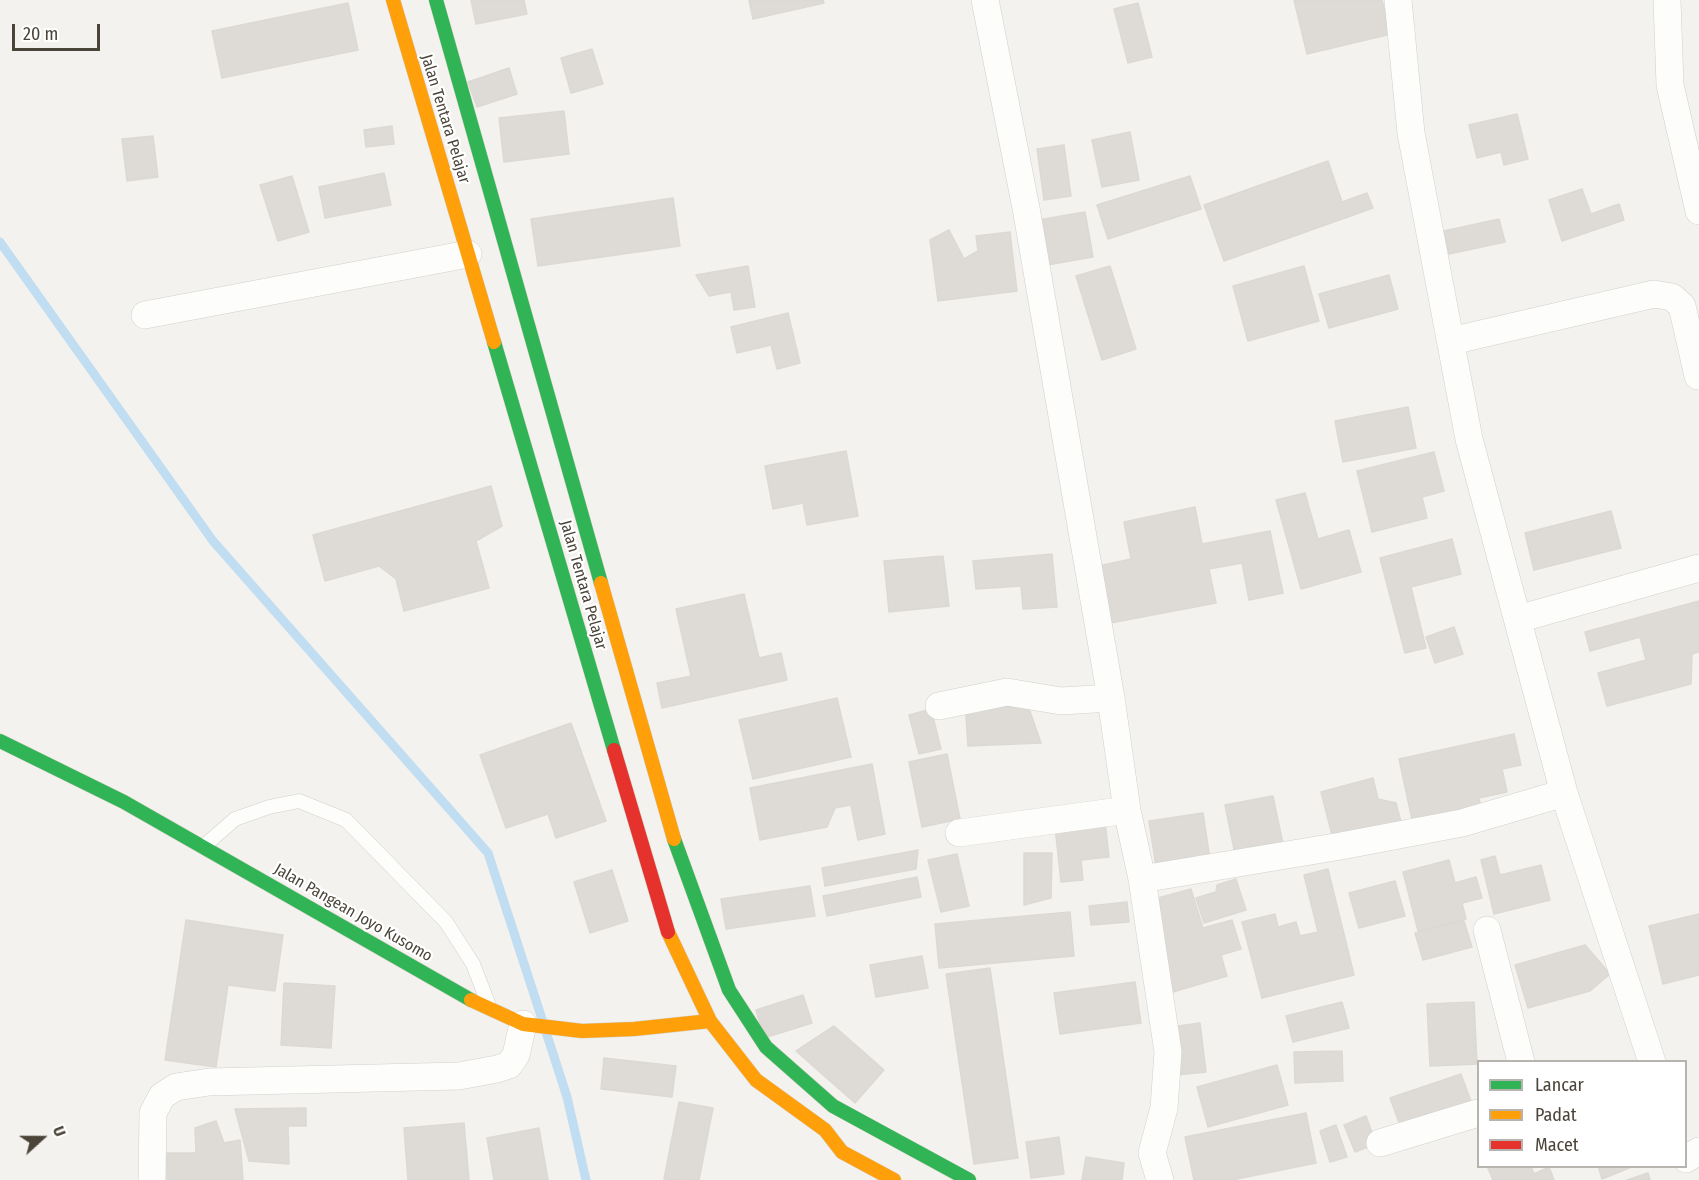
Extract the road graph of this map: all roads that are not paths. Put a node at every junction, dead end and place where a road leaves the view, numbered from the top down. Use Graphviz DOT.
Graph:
graph roads {
  1 [pos="393,0"];
  2 [pos="436,0"];
  3 [pos="985,0"];
  4 [pos="1398,0"];
  5 [pos="1667,0"];
  6 [pos="1699,211"];
  7 [pos="468,254"];
  8 [pos="145,315"];
  9 [pos="1450,341"];
  10 [pos="1698,376"];
  11 [pos="1699,568"];
  12 [pos="1518,619"];
  13 [pos="1111,698"];
  14 [pos="939,706"];
  15 [pos="0,741"];
  16 [pos="1564,793"];
  17 [pos="1127,810"];
  18 [pos="959,833"];
  19 [pos="203,847"];
  20 [pos="1142,879"];
  21 [pos="1487,930"];
  22 [pos="489,1008"];
  23 [pos="710,1021"];
  24 [pos="523,1024"];
  25 [pos="1520,1060"];
  26 [pos="1652,1060"];
  27 [pos="1477,1114"];
  28 [pos="825,1130"];
  29 [pos="1380,1143"];
  30 [pos="152,1180"];
  31 [pos="894,1180"];
  32 [pos="947,1180"];
  33 [pos="969,1180"];
  34 [pos="1160,1180"];
  1 -- 7 [label="main road, Jalan Tentara Pelajar"];
  2 -- 33 [label="main road"];
  3 -- 13 [label="street"];
  4 -- 9 [label="street"];
  5 -- 6 [label="street"];
  7 -- 8 [label="street"];
  7 -- 23 [label="main road, Jalan Tentara Pelajar"];
  9 -- 10 [label="street"];
  9 -- 12 [label="street"];
  11 -- 12 [label="street"];
  12 -- 16 [label="street"];
  13 -- 14 [label="street"];
  13 -- 17 [label="street"];
  15 -- 19 [label="main road, Jalan Pangean Joyo Kusomo"];
  16 -- 20 [label="street"];
  16 -- 26 [label="street"];
  17 -- 18 [label="street"];
  17 -- 20 [label="street"];
  19 -- 22 [label="main road, Jalan Pangean Joyo Kusomo"];
  19 -- 22 [label="lane"];
  20 -- 34 [label="street"];
  21 -- 25 [label="street"];
  22 -- 24 [label="main road, Jalan Pangean Joyo Kusomo"];
  23 -- 24 [label="main road, Jalan Pangean Joyo Kusomo"];
  23 -- 28 [label="main road, Jalan Tentara Pelajar"];
  24 -- 30 [label="street"];
  27 -- 29 [label="street"];
  28 -- 31 [label="main road, Jalan Tentara Pelajar"];
  28 -- 32 [label="main road"];
}
